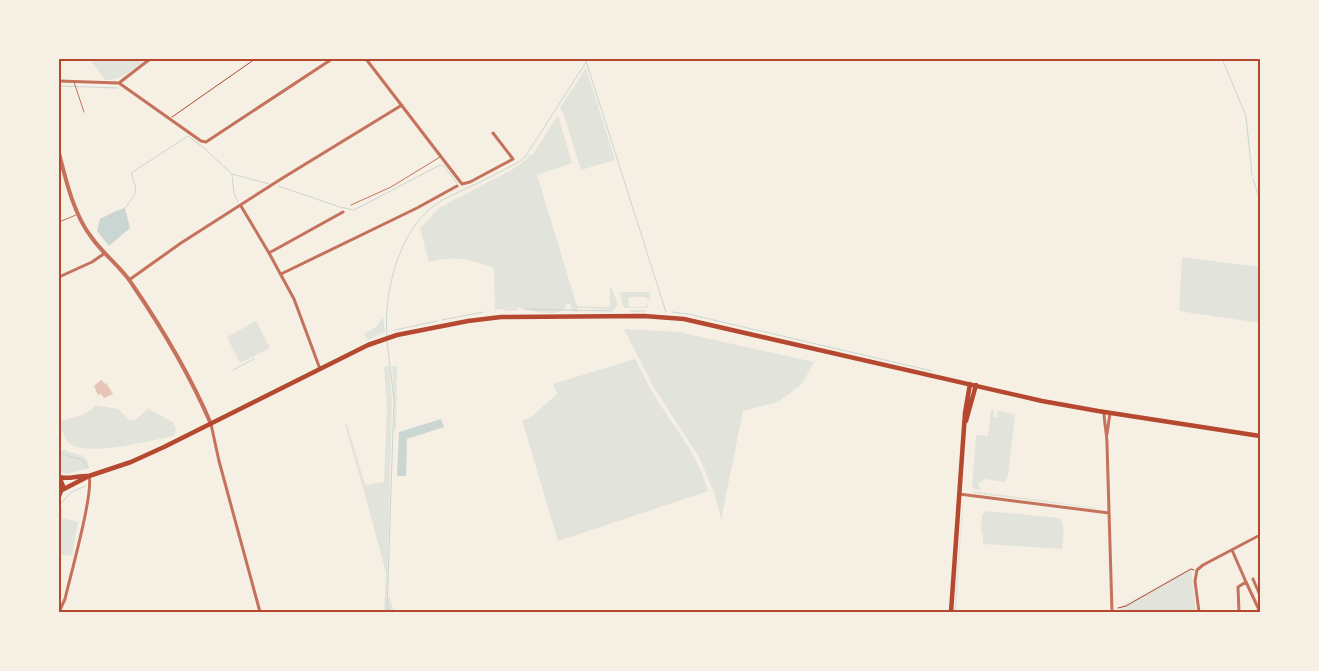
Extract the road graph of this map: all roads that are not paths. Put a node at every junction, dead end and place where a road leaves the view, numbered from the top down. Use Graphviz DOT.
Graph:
graph roads {
  1 [pos="150,59"];
  2 [pos="332,59"];
  3 [pos="366,59"];
  4 [pos="59,81"];
  5 [pos="74,82"];
  6 [pos="118,83"];
  7 [pos="402,104"];
  8 [pos="84,112"];
  9 [pos="493,133"];
  10 [pos="59,153"];
  11 [pos="441,157"];
  12 [pos="457,186"];
  13 [pos="351,205"];
  14 [pos="241,206"];
  15 [pos="342,212"];
  16 [pos="79,214"];
  17 [pos="59,222"];
  18 [pos="105,253"];
  19 [pos="269,253"];
  20 [pos="281,274"];
  21 [pos="59,277"];
  22 [pos="129,280"];
  23 [pos="320,370"];
  24 [pos="970,384"];
  25 [pos="976,385"];
  26 [pos="1104,412"];
  27 [pos="1110,413"];
  28 [pos="965,422"];
  29 [pos="211,424"];
  30 [pos="1107,434"];
  31 [pos="1260,436"];
  32 [pos="88,476"];
  33 [pos="59,477"];
  34 [pos="62,490"];
  35 [pos="959,494"];
  36 [pos="59,496"];
  37 [pos="1109,513"];
  38 [pos="1260,535"];
  39 [pos="1232,550"];
  40 [pos="1253,579"];
  41 [pos="1246,582"];
  42 [pos="1260,592"];
  43 [pos="59,612"];
  44 [pos="260,612"];
  45 [pos="951,612"];
  46 [pos="1112,612"];
  47 [pos="1199,612"];
  48 [pos="1239,612"];
  49 [pos="1260,612"];
  1 -- 6 [label="street"];
  2 -- 6 [label="street"];
  3 -- 7 [label="street"];
  4 -- 5 [label="street"];
  5 -- 6 [label="street"];
  5 -- 8 [label="lane"];
  7 -- 11 [label="street"];
  7 -- 14 [label="street"];
  9 -- 11 [label="street"];
  10 -- 16 [label="street"];
  11 -- 13 [label="lane"];
  12 -- 20 [label="street"];
  14 -- 19 [label="street"];
  14 -- 22 [label="street"];
  15 -- 19 [label="street"];
  16 -- 17 [label="lane"];
  16 -- 18 [label="street"];
  18 -- 21 [label="street"];
  18 -- 22 [label="street"];
  19 -- 20 [label="street"];
  20 -- 23 [label="street"];
  22 -- 29 [label="street"];
  23 -- 24 [label="main road"];
  23 -- 29 [label="main road"];
  24 -- 25 [label="main road"];
  24 -- 28 [label="main road"];
  25 -- 26 [label="main road"];
  25 -- 28 [label="main road"];
  26 -- 27 [label="main road"];
  26 -- 30 [label="street"];
  27 -- 30 [label="street"];
  27 -- 31 [label="main road"];
  28 -- 35 [label="main road"];
  29 -- 32 [label="main road"];
  29 -- 44 [label="street"];
  30 -- 37 [label="street"];
  32 -- 33 [label="main road"];
  32 -- 34 [label="main road"];
  32 -- 43 [label="street"];
  33 -- 34 [label="main road"];
  34 -- 36 [label="main road"];
  35 -- 37 [label="street"];
  35 -- 45 [label="main road"];
  37 -- 46 [label="street"];
  38 -- 39 [label="street"];
  39 -- 41 [label="street"];
  39 -- 47 [label="street"];
  40 -- 42 [label="street"];
  41 -- 48 [label="street"];
  41 -- 49 [label="street"];
}
